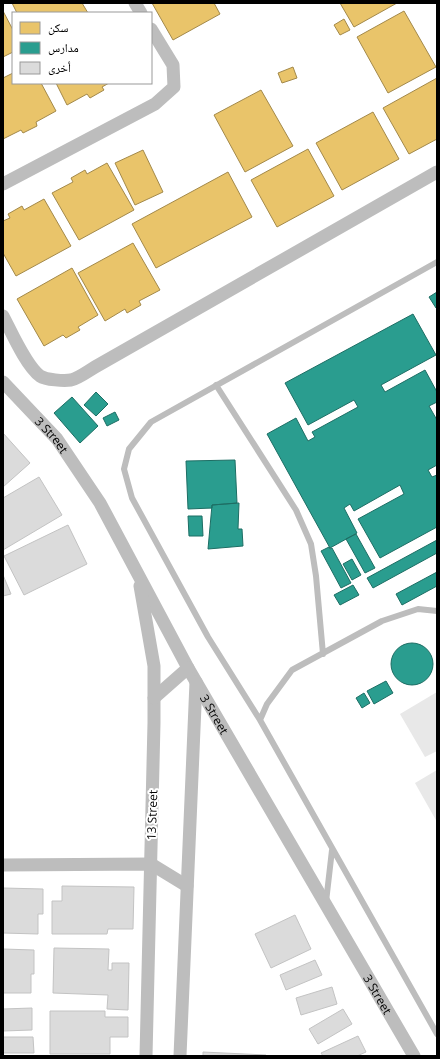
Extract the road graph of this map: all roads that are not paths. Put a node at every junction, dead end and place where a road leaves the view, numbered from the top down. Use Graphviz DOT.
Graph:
graph roads {
  1 [pos="135,3"];
  2 [pos="140,12"];
  3 [pos="152,31"];
  4 [pos="437,172"];
  5 [pos="3,184"];
  6 [pos="437,262"];
  7 [pos="3,316"];
  8 [pos="3,382"];
  9 [pos="216,385"];
  10 [pos="138,575"];
  11 [pos="437,611"];
  12 [pos="323,654"];
  13 [pos="188,668"];
  14 [pos="196,682"];
  15 [pos="154,698"];
  16 [pos="260,720"];
  17 [pos="332,850"];
  18 [pos="151,864"];
  19 [pos="3,865"];
  20 [pos="187,886"];
  21 [pos="326,904"];
  22 [pos="437,1034"];
  23 [pos="146,1056"];
  24 [pos="180,1056"];
  25 [pos="414,1056"];
  1 -- 2 [label="street"];
  3 -- 5 [label="street"];
  4 -- 7 [label="street"];
  6 -- 9 [label="lane"];
  8 -- 10 [label="street, 3 Street"];
  9 -- 12 [label="lane"];
  9 -- 16 [label="lane"];
  10 -- 13 [label="street, 3 Street"];
  10 -- 15 [label="street, 13 Street"];
  11 -- 12 [label="lane"];
  12 -- 16 [label="lane"];
  13 -- 14 [label="street, 3 Street"];
  13 -- 15 [label="street"];
  14 -- 20 [label="street"];
  14 -- 21 [label="street, 3 Street"];
  15 -- 18 [label="street, 13 Street"];
  16 -- 17 [label="lane"];
  17 -- 21 [label="lane"];
  17 -- 22 [label="lane"];
  18 -- 19 [label="street"];
  18 -- 20 [label="street"];
  18 -- 23 [label="street, 13 Street"];
  20 -- 24 [label="street"];
  21 -- 25 [label="street, 3 Street"];
}
